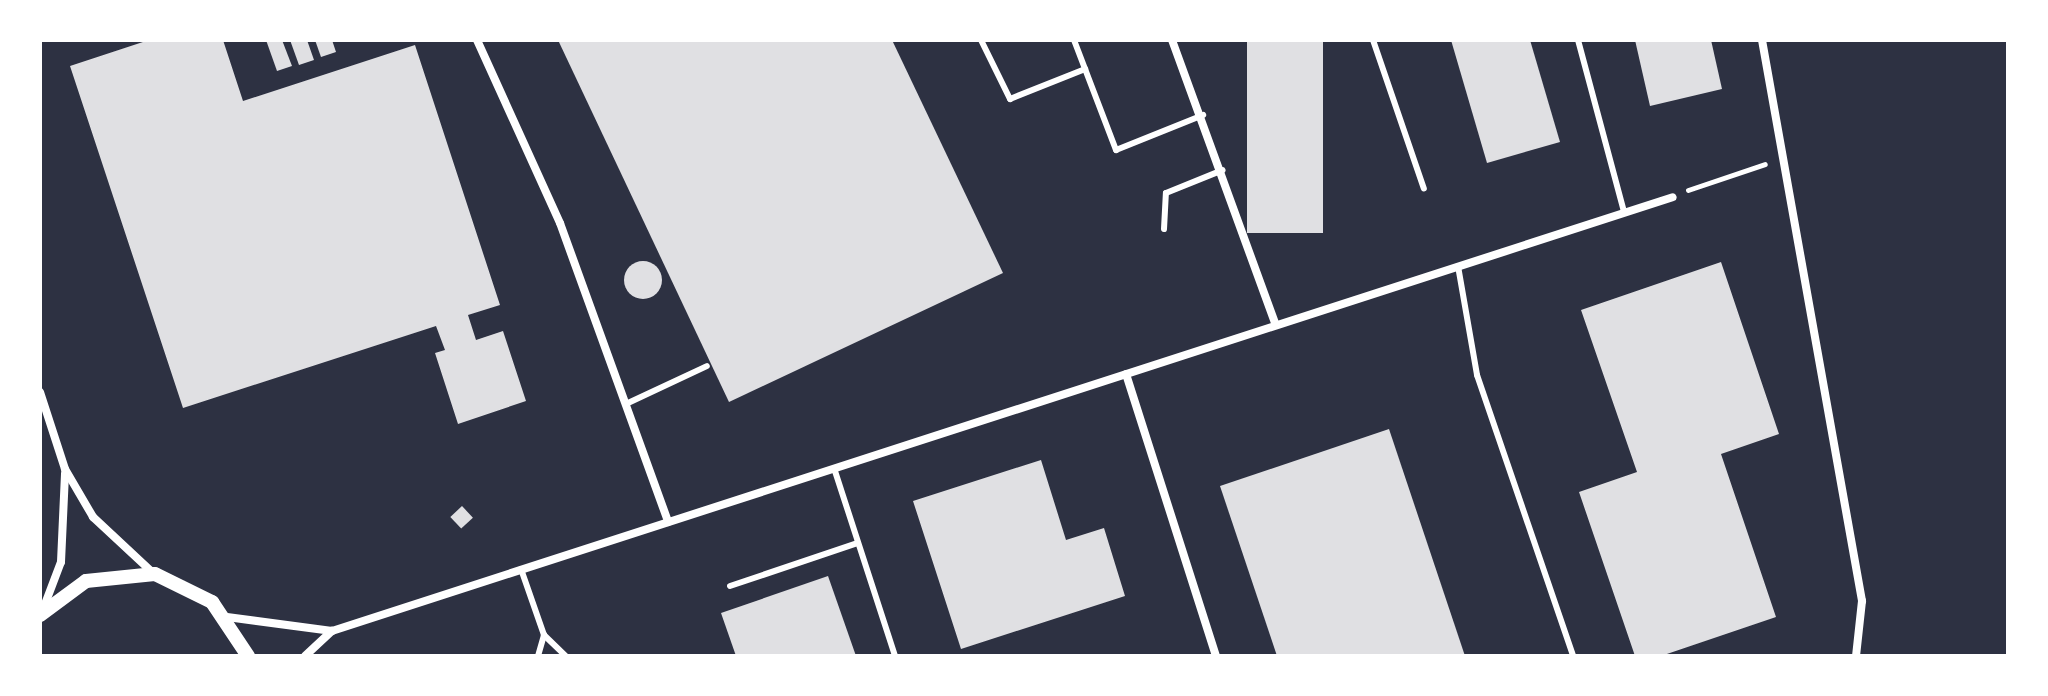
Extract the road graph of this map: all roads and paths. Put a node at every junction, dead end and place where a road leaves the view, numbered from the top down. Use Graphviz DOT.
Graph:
graph roads {
  1 [pos="477,40"];
  2 [pos="981,40"];
  3 [pos="1074,40"];
  4 [pos="1172,40"];
  5 [pos="1373,40"];
  6 [pos="1578,40"];
  7 [pos="1762,40"];
  8 [pos="1085,69"];
  9 [pos="1203,115"];
  10 [pos="1785,157"];
  11 [pos="1223,170"];
  12 [pos="1424,189"];
  13 [pos="1673,197"];
  14 [pos="1624,212"];
  15 [pos="1164,229"];
  16 [pos="1458,266"];
  17 [pos="1276,325"];
  18 [pos="707,366"];
  19 [pos="1126,374"];
  20 [pos="40,392"];
  21 [pos="628,403"];
  22 [pos="834,468"];
  23 [pos="65,469"];
  24 [pos="668,522"];
  25 [pos="858,543"];
  26 [pos="521,569"];
  27 [pos="155,574"];
  28 [pos="730,586"];
  29 [pos="41,614"];
  30 [pos="227,617"];
  31 [pos="332,631"];
  32 [pos="544,635"];
  33 [pos="248,656"];
  34 [pos="305,656"];
  35 [pos="538,656"];
  36 [pos="566,656"];
  37 [pos="895,656"];
  38 [pos="1216,656"];
  39 [pos="1573,656"];
  40 [pos="1856,656"];
  1 -- 21 [label="street"];
  2 -- 8 [label="lane"];
  3 -- 8 [label="lane"];
  4 -- 9 [label="street"];
  5 -- 12 [label="lane"];
  6 -- 14 [label="lane"];
  7 -- 10 [label="street"];
  8 -- 9 [label="lane"];
  9 -- 11 [label="street"];
  10 -- 13 [label="path"];
  10 -- 40 [label="street"];
  11 -- 15 [label="lane"];
  11 -- 17 [label="street"];
  13 -- 14 [label="street"];
  14 -- 16 [label="street"];
  16 -- 17 [label="street"];
  16 -- 39 [label="lane"];
  17 -- 19 [label="street"];
  18 -- 21 [label="lane"];
  19 -- 22 [label="street"];
  19 -- 38 [label="street"];
  20 -- 23 [label="street"];
  21 -- 24 [label="street"];
  22 -- 24 [label="street"];
  22 -- 25 [label="lane"];
  23 -- 27 [label="street"];
  23 -- 29 [label="street"];
  24 -- 26 [label="street"];
  25 -- 28 [label="lane"];
  25 -- 37 [label="lane"];
  26 -- 31 [label="street"];
  26 -- 32 [label="lane"];
  27 -- 29 [label="street"];
  27 -- 30 [label="street"];
  30 -- 31 [label="street"];
  30 -- 33 [label="street"];
  31 -- 34 [label="street"];
  32 -- 35 [label="lane"];
  32 -- 36 [label="lane"];
}
